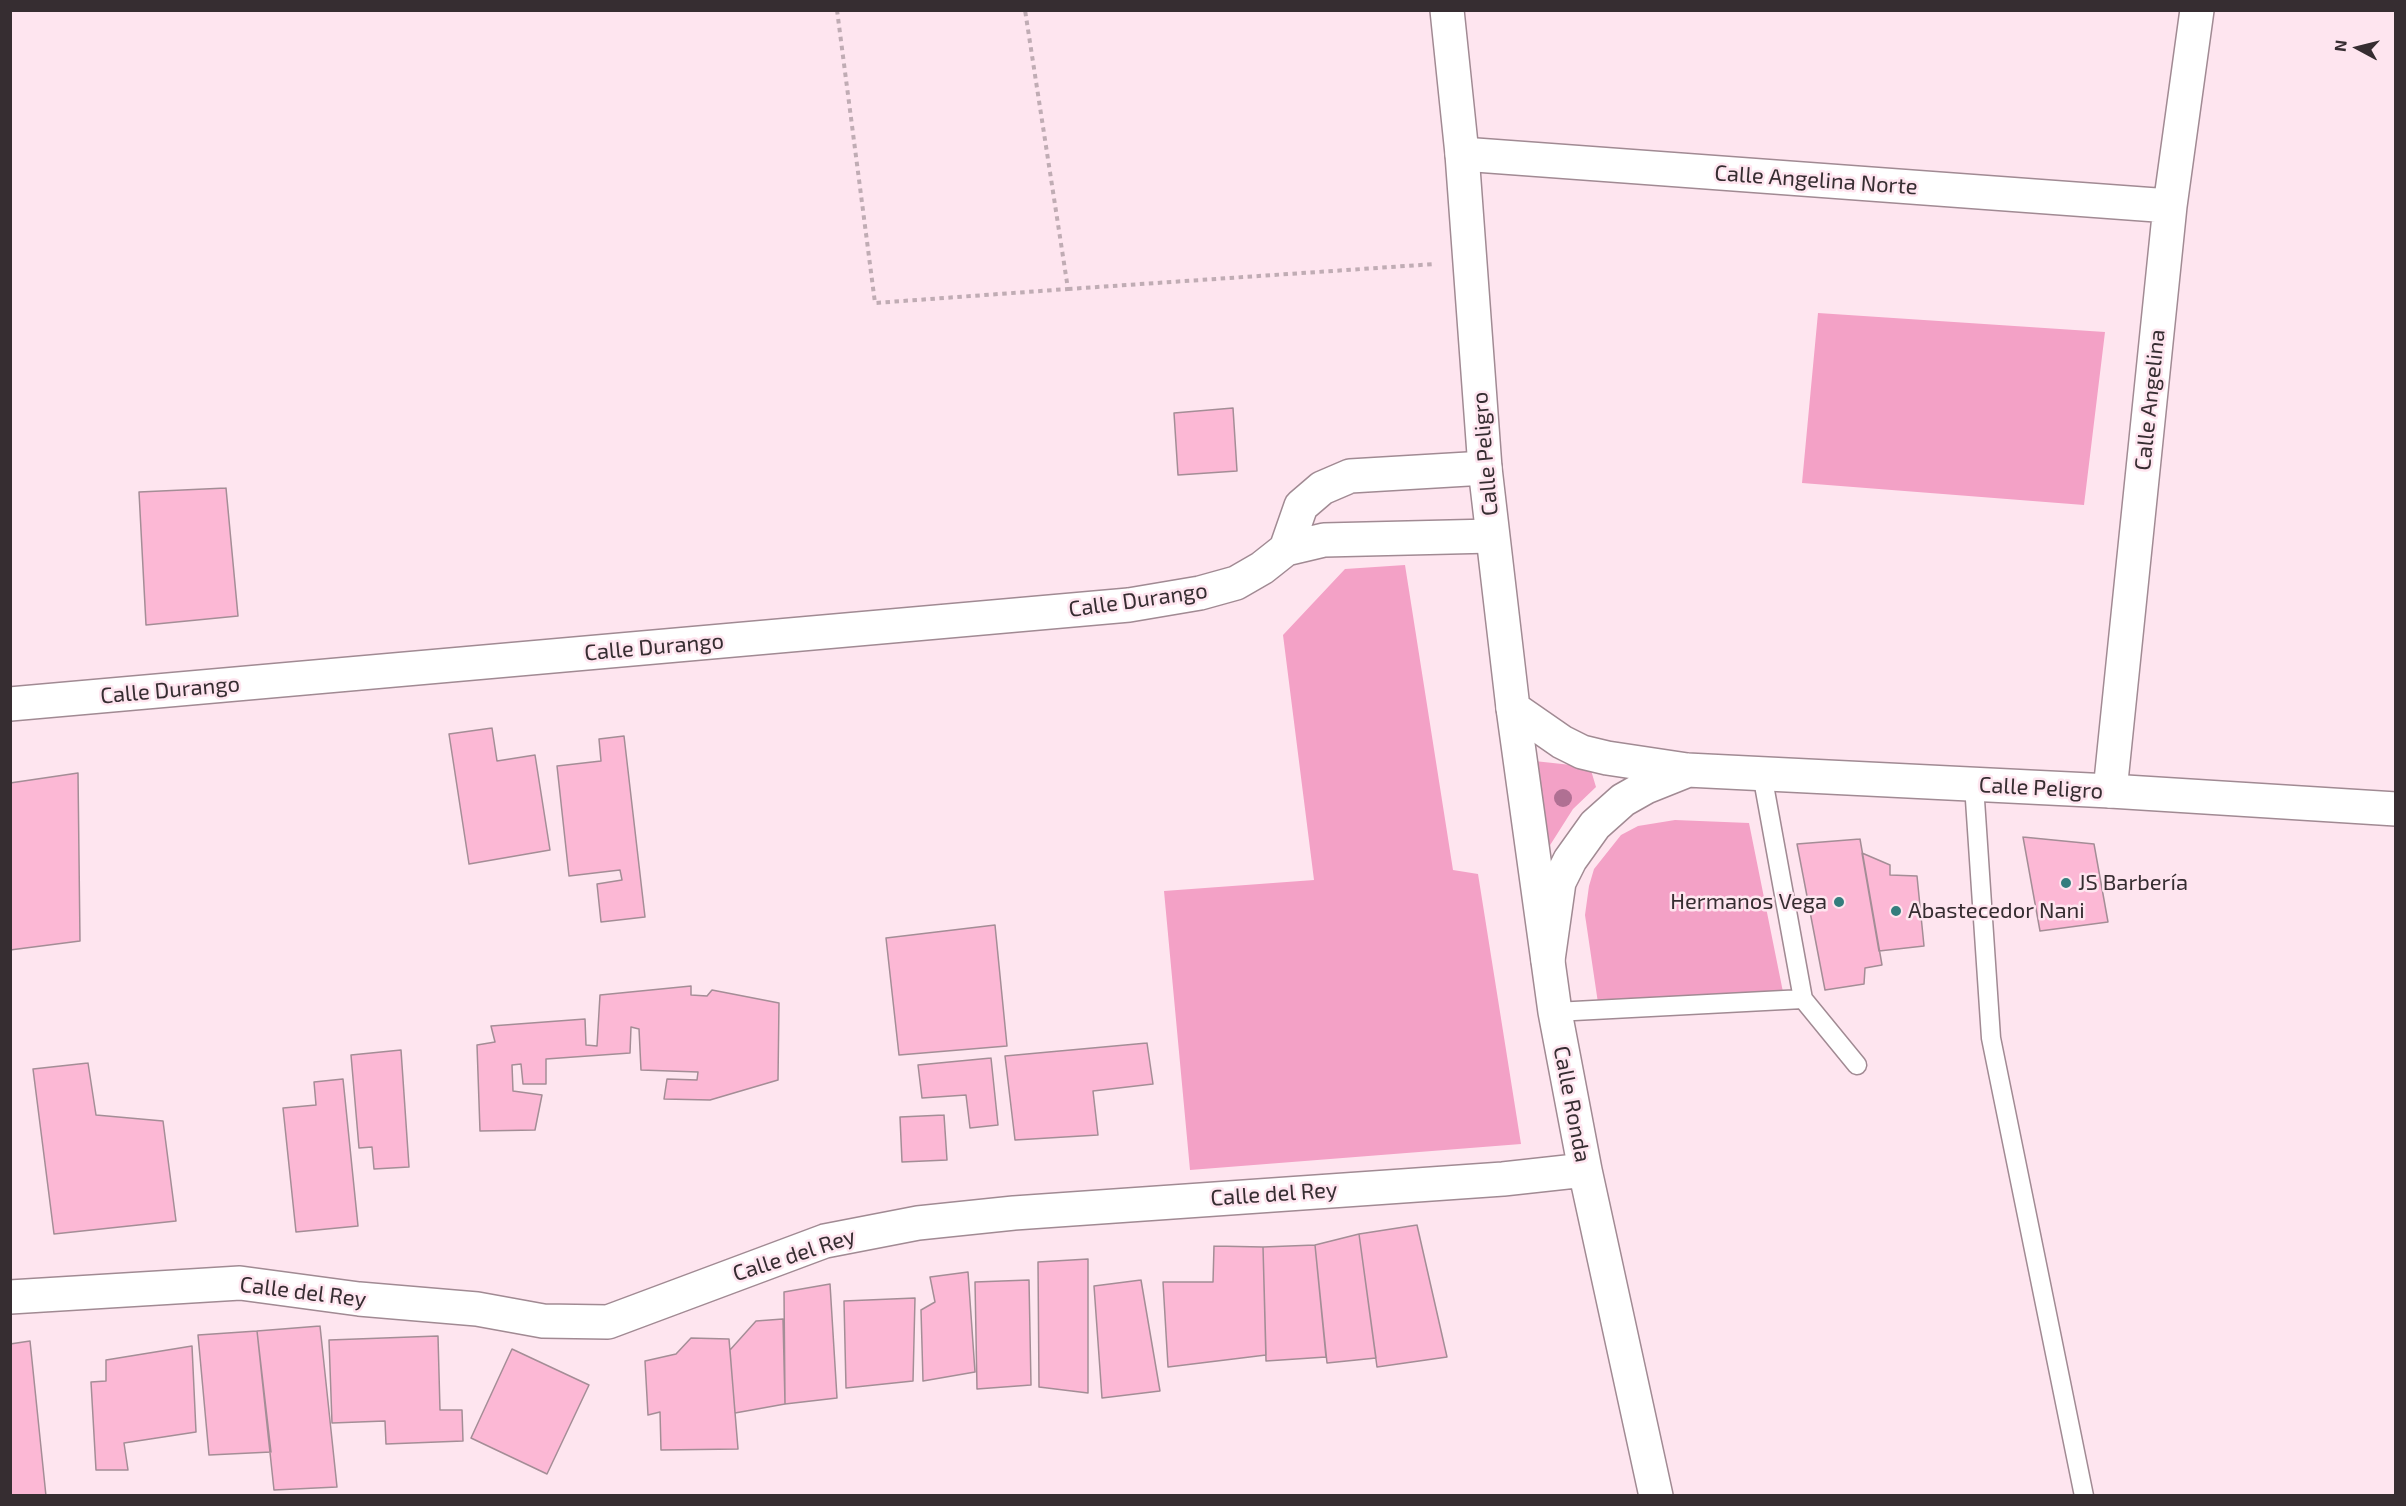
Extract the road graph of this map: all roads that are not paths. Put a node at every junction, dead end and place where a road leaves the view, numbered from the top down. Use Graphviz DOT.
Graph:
graph roads {
  1 [pos="1447,10"];
  2 [pos="2197,10"];
  3 [pos="1462,154"];
  4 [pos="2170,206"];
  5 [pos="1485,468"];
  6 [pos="1492,536"];
  7 [pos="1286,549"];
  8 [pos="10,704"];
  9 [pos="1514,708"];
  10 [pos="1687,770"];
  11 [pos="1762,774"];
  12 [pos="1974,785"];
  13 [pos="2110,791"];
  14 [pos="2395,813"];
  15 [pos="1548,960"];
  16 [pos="1803,999"];
  17 [pos="1555,1012"];
  18 [pos="1857,1065"];
  19 [pos="1585,1170"];
  20 [pos="10,1297"];
  21 [pos="1656,1496"];
  22 [pos="2084,1496"];
  1 -- 3 [label="street, Calle Peligro"];
  2 -- 4 [label="street, Calle Angelina"];
  3 -- 4 [label="street, Calle Angelina Norte"];
  3 -- 5 [label="street, Calle Peligro"];
  4 -- 13 [label="street, Calle Angelina"];
  5 -- 6 [label="street, Calle Peligro"];
  5 -- 7 [label="street"];
  6 -- 7 [label="street, Calle Durango"];
  6 -- 9 [label="street, Calle Peligro"];
  7 -- 8 [label="street, Calle Durango"];
  9 -- 10 [label="street, Calle Peligro"];
  9 -- 15 [label="street, Calle Ronda"];
  10 -- 11 [label="street, Calle Peligro"];
  10 -- 15 [label="street, Calle Peligro"];
  11 -- 12 [label="street, Calle Peligro"];
  11 -- 16 [label="lane"];
  12 -- 13 [label="street, Calle Peligro"];
  12 -- 22 [label="lane"];
  13 -- 14 [label="street, Calle Peligro"];
  15 -- 17 [label="street, Calle Ronda"];
  16 -- 17 [label="lane"];
  16 -- 18 [label="lane"];
  17 -- 19 [label="street, Calle Ronda"];
  19 -- 20 [label="street, Calle del Rey"];
  19 -- 21 [label="street, Calle Ronda"];
}
